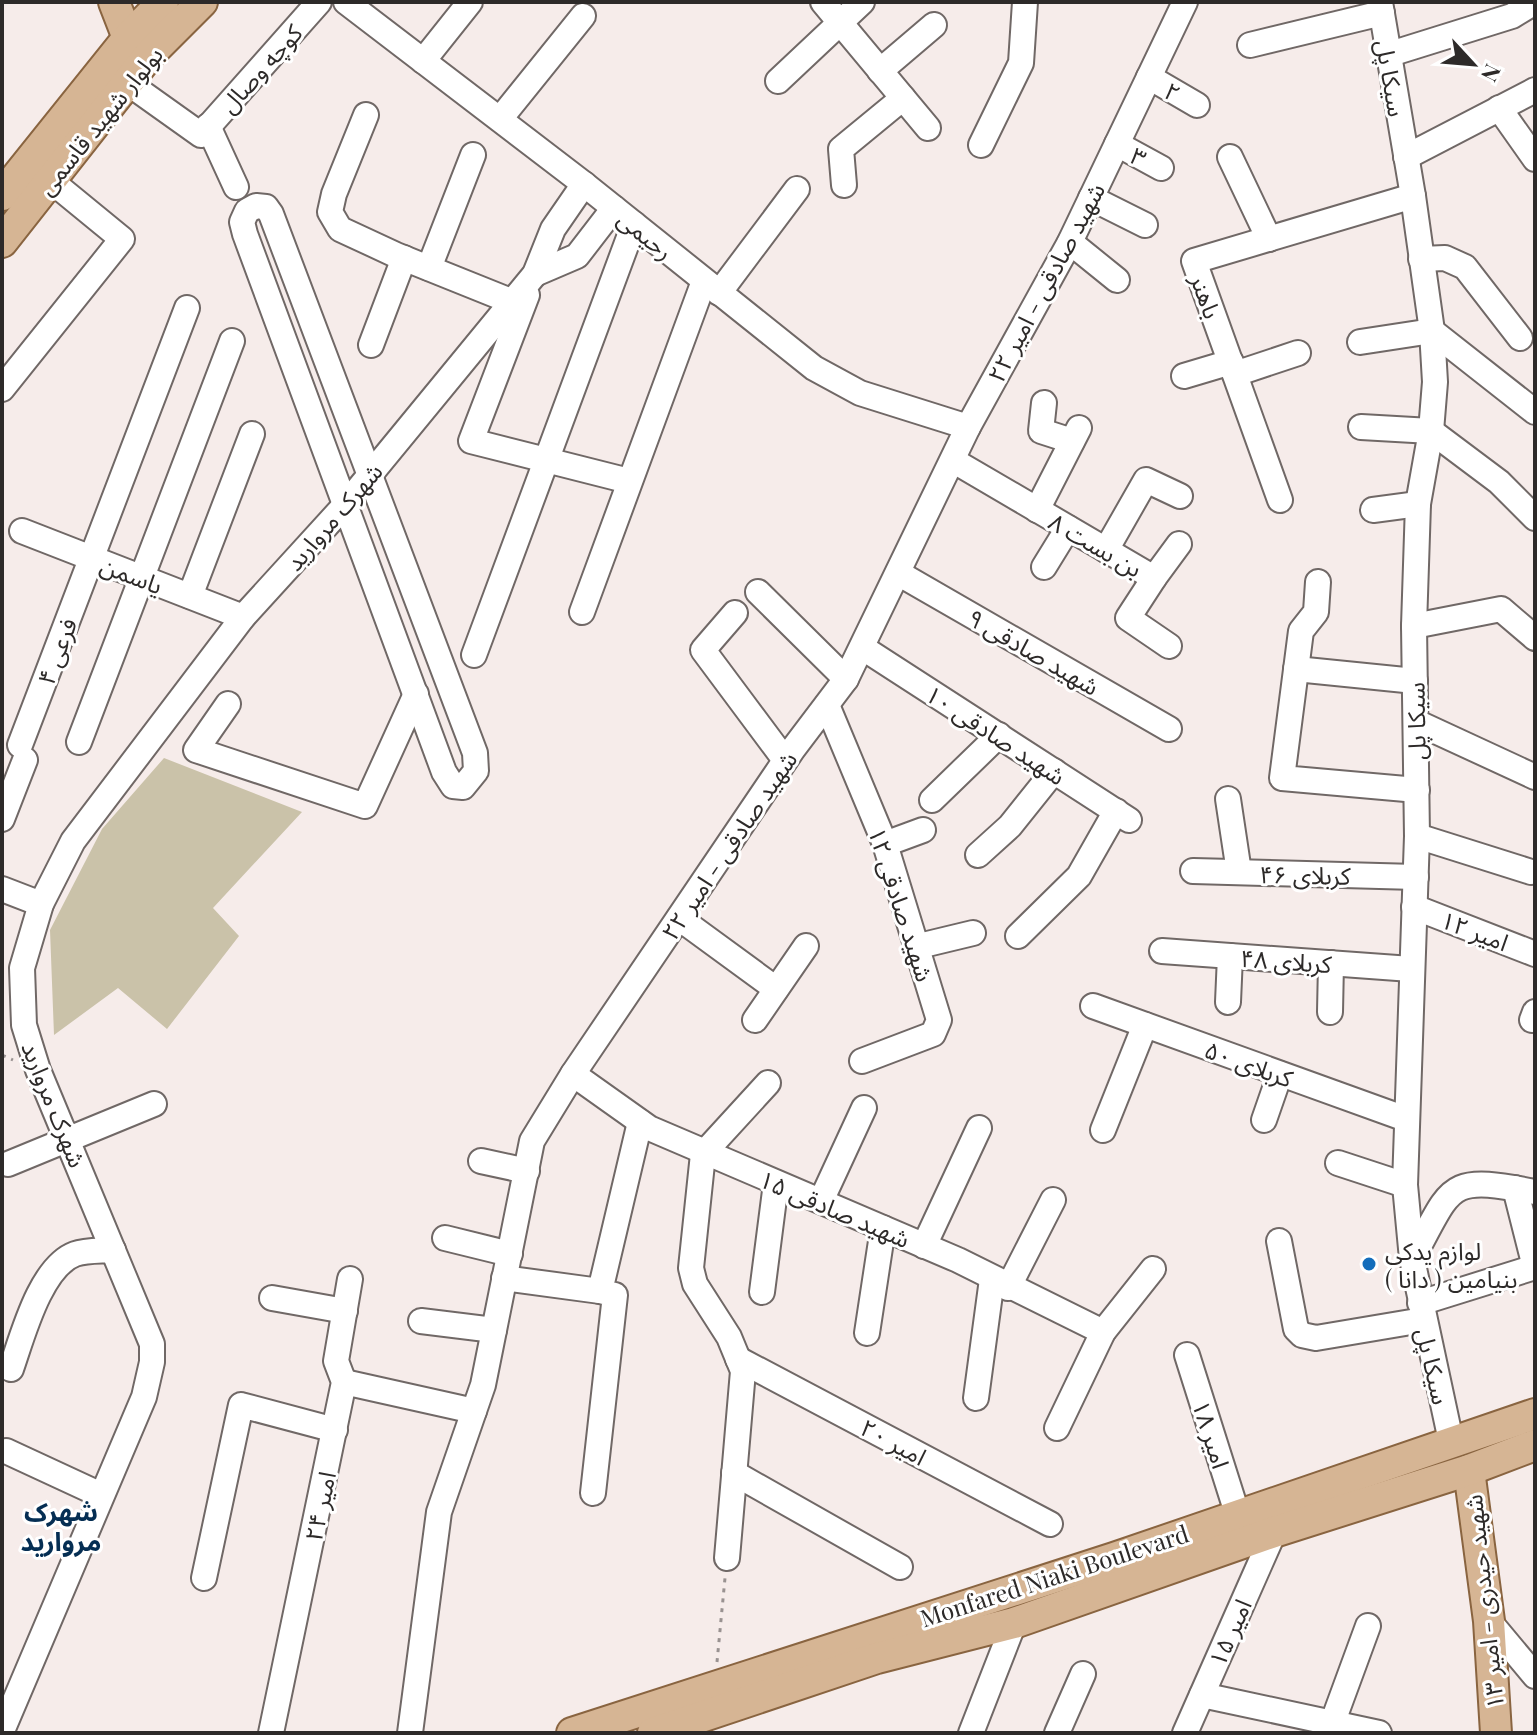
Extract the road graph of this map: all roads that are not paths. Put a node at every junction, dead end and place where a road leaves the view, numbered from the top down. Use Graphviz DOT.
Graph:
graph roads {
  1 [pos="114,2"];
  2 [pos="163,2"];
  3 [pos="202,2"];
  4 [pos="319,2"];
  5 [pos="346,2"];
  6 [pos="470,2"];
  7 [pos="823,2"];
  8 [pos="862,2"];
  9 [pos="1025,2"];
  10 [pos="1185,2"];
  11 [pos="1535,2"];
  12 [pos="1381,7"];
  13 [pos="583,16"];
  14 [pos="839,21"];
  15 [pos="934,25"];
  16 [pos="1250,45"];
  17 [pos="139,46"];
  18 [pos="1387,55"];
  19 [pos="423,61"];
  20 [pos="880,71"];
  21 [pos="1149,77"];
  22 [pos="778,81"];
  23 [pos="128,83"];
  24 [pos="1535,90"];
  25 [pos="903,98"];
  26 [pos="1197,105"];
  27 [pos="1499,108"];
  28 [pos="366,115"];
  29 [pos="500,119"];
  30 [pos="928,128"];
  31 [pos="205,131"];
  32 [pos="1117,144"];
  33 [pos="981,145"];
  34 [pos="473,155"];
  35 [pos="1230,157"];
  36 [pos="1406,157"];
  37 [pos="1535,159"];
  38 [pos="1161,168"];
  39 [pos="50,180"];
  40 [pos="584,184"];
  41 [pos="844,185"];
  42 [pos="236,187"];
  43 [pos="797,189"];
  44 [pos="3,193"];
  45 [pos="1413,196"];
  46 [pos="1091,198"];
  47 [pos="614,208"];
  48 [pos="634,224"];
  49 [pos="1145,225"];
  50 [pos="1269,239"];
  51 [pos="2,242"];
  52 [pos="1070,242"];
  53 [pos="404,258"];
  54 [pos="1421,259"];
  55 [pos="429,268"];
  56 [pos="535,274"];
  57 [pos="1117,280"];
  58 [pos="711,287"];
  59 [pos="513,302"];
  60 [pos="187,308"];
  61 [pos="1432,331"];
  62 [pos="1520,338"];
  63 [pos="232,341"];
  64 [pos="1360,342"];
  65 [pos="371,345"];
  66 [pos="1298,353"];
  67 [pos="1233,368"];
  68 [pos="1184,376"];
  69 [pos="2,389"];
  70 [pos="1044,403"];
  71 [pos="1535,412"];
  72 [pos="968,427"];
  73 [pos="1361,427"];
  74 [pos="1431,431"];
  75 [pos="252,434"];
  76 [pos="546,460"];
  77 [pos="954,461"];
  78 [pos="370,476"];
  79 [pos="629,481"];
  80 [pos="1180,496"];
  81 [pos="1280,500"];
  82 [pos="346,504"];
  83 [pos="1418,504"];
  84 [pos="1037,510"];
  85 [pos="1373,510"];
  86 [pos="1535,518"];
  87 [pos="1068,528"];
  88 [pos="22,531"];
  89 [pos="1179,544"];
  90 [pos="1106,550"];
  91 [pos="91,558"];
  92 [pos="1044,567"];
  93 [pos="898,573"];
  94 [pos="141,577"];
  95 [pos="1154,578"];
  96 [pos="1318,582"];
  97 [pos="758,592"];
  98 [pos="190,596"];
  99 [pos="582,612"];
  100 [pos="735,613"];
  101 [pos="243,617"];
  102 [pos="1414,626"];
  103 [pos="1535,638"];
  104 [pos="1169,646"];
  105 [pos="863,648"];
  106 [pos="474,655"];
  107 [pos="1296,669"];
  108 [pos="846,679"];
  109 [pos="1415,681"];
  110 [pos="416,694"];
  111 [pos="228,704"];
  112 [pos="827,705"];
  113 [pos="1416,722"];
  114 [pos="1169,729"];
  115 [pos="999,735"];
  116 [pos="79,742"];
  117 [pos="785,760"];
  118 [pos="1054,771"];
  119 [pos="1535,777"];
  120 [pos="1417,790"];
  121 [pos="1228,799"];
  122 [pos="932,800"];
  123 [pos="2,819"];
  124 [pos="923,830"];
  125 [pos="1417,836"];
  126 [pos="885,844"];
  127 [pos="978,855"];
  128 [pos="1193,871"];
  129 [pos="1239,872"];
  130 [pos="1531,872"];
  131 [pos="1416,877"];
  132 [pos="2,889"];
  133 [pos="41,904"];
  134 [pos="1414,907"];
  135 [pos="679,918"];
  136 [pos="973,933"];
  137 [pos="1018,936"];
  138 [pos="806,946"];
  139 [pos="919,946"];
  140 [pos="1162,951"];
  141 [pos="1535,954"];
  142 [pos="1230,956"];
  143 [pos="1331,963"];
  144 [pos="1411,969"];
  145 [pos="776,989"];
  146 [pos="1228,1002"];
  147 [pos="1093,1006"];
  148 [pos="1330,1012"];
  149 [pos="755,1020"];
  150 [pos="1145,1025"];
  151 [pos="862,1061"];
  152 [pos="573,1074"];
  153 [pos="1280,1074"];
  154 [pos="768,1083"];
  155 [pos="154,1104"];
  156 [pos="864,1108"];
  157 [pos="1406,1119"];
  158 [pos="1264,1120"];
  159 [pos="640,1122"];
  160 [pos="979,1128"];
  161 [pos="1103,1130"];
  162 [pos="69,1139"];
  163 [pos="703,1154"];
  164 [pos="481,1161"];
  165 [pos="1338,1163"];
  166 [pos="8,1164"];
  167 [pos="527,1171"];
  168 [pos="776,1183"];
  169 [pos="1405,1185"];
  170 [pos="1525,1190"];
  171 [pos="1053,1200"];
  172 [pos="821,1201"];
  173 [pos="883,1228"];
  174 [pos="445,1238"];
  175 [pos="1279,1241"];
  176 [pos="924,1246"];
  177 [pos="113,1250"];
  178 [pos="510,1254"];
  179 [pos="1412,1259"];
  180 [pos="1535,1267"];
  181 [pos="1153,1269"];
  182 [pos="504,1278"];
  183 [pos="350,1279"];
  184 [pos="1000,1284"];
  185 [pos="600,1291"];
  186 [pos="762,1292"];
  187 [pos="272,1298"];
  188 [pos="345,1311"];
  189 [pos="1422,1311"];
  190 [pos="421,1321"];
  191 [pos="494,1330"];
  192 [pos="1103,1332"];
  193 [pos="867,1333"];
  194 [pos="1187,1355"];
  195 [pos="738,1359"];
  196 [pos="11,1369"];
  197 [pos="344,1382"];
  198 [pos="976,1398"];
  199 [pos="474,1411"];
  200 [pos="1535,1414"];
  201 [pos="1057,1428"];
  202 [pos="335,1430"];
  203 [pos="1451,1441"];
  204 [pos="1535,1445"];
  205 [pos="6,1451"];
  206 [pos="1469,1470"];
  207 [pos="734,1473"];
  208 [pos="593,1493"];
  209 [pos="101,1495"];
  210 [pos="1237,1513"];
  211 [pos="1050,1524"];
  212 [pos="1274,1532"];
  213 [pos="727,1558"];
  214 [pos="1114,1558"];
  215 [pos="900,1567"];
  216 [pos="204,1578"];
  217 [pos="1125,1587"];
  218 [pos="1489,1621"];
  219 [pos="1014,1623"];
  220 [pos="1368,1626"];
  221 [pos="1083,1674"];
  222 [pos="1535,1676"];
  223 [pos="1202,1695"];
  224 [pos="1332,1724"];
  225 [pos="2,1731"];
  226 [pos="271,1733"];
  227 [pos="410,1733"];
  228 [pos="572,1733"];
  229 [pos="653,1733"];
  230 [pos="971,1733"];
  231 [pos="1057,1733"];
  232 [pos="1185,1733"];
  233 [pos="1379,1733"];
  234 [pos="1496,1733"];
  1 -- 17 [label="main road"];
  2 -- 17 [label="main road, بولوار شهید قاسمی"];
  3 -- 17 [label="main road, بولوار شهید قاسمی"];
  4 -- 31 [label="street, کوچه وصال"];
  5 -- 19 [label="street, رحیمی"];
  6 -- 19 [label="street"];
  7 -- 14 [label="street"];
  8 -- 14 [label="street"];
  9 -- 33 [label="street"];
  10 -- 21 [label="street, شهید صادقی - امیر ۲۲"];
  11 -- 18 [label="street"];
  12 -- 16 [label="street"];
  12 -- 18 [label="street, سیکا پل"];
  13 -- 29 [label="street"];
  14 -- 20 [label="street"];
  14 -- 22 [label="street"];
  15 -- 20 [label="street"];
  17 -- 23 [label="main road, بولوار شهید قاسمی"];
  17 -- 44 [label="main road, بولوار شهید قاسمی"];
  18 -- 36 [label="street, سیکا پل"];
  19 -- 29 [label="street, رحیمی"];
  20 -- 25 [label="street"];
  21 -- 26 [label="street, ۲"];
  21 -- 32 [label="street, شهید صادقی - امیر ۲۲"];
  23 -- 31 [label="street"];
  23 -- 39 [label="main road, بولوار شهید قاسمی"];
  24 -- 27 [label="street"];
  25 -- 30 [label="street"];
  25 -- 41 [label="street"];
  27 -- 36 [label="street"];
  27 -- 37 [label="street"];
  28 -- 53 [label="street"];
  29 -- 40 [label="street, رحیمی"];
  31 -- 42 [label="street"];
  32 -- 38 [label="street, ۳"];
  32 -- 46 [label="street, شهید صادقی - امیر ۲۲"];
  34 -- 55 [label="street"];
  35 -- 50 [label="street"];
  36 -- 45 [label="street, سیکا پل"];
  39 -- 51 [label="main road, بولوار شهید قاسمی"];
  39 -- 69 [label="street"];
  40 -- 47 [label="street, رحیمی"];
  40 -- 56 [label="street, شهرک مروارید"];
  43 -- 58 [label="street"];
  45 -- 50 [label="street, باهنر"];
  45 -- 54 [label="street, سیکا پل"];
  46 -- 49 [label="street"];
  46 -- 52 [label="street, شهید صادقی - امیر ۲۲"];
  47 -- 48 [label="street, رحیمی"];
  47 -- 56 [label="street, شهرک مروارید"];
  48 -- 58 [label="street, رحیمی"];
  48 -- 76 [label="street"];
  50 -- 67 [label="street, باهنر"];
  52 -- 57 [label="street"];
  52 -- 72 [label="street, شهید صادقی - امیر ۲۲"];
  53 -- 55 [label="street"];
  53 -- 65 [label="street"];
  54 -- 61 [label="street, سیکا پل"];
  54 -- 62 [label="street"];
  55 -- 59 [label="street"];
  56 -- 59 [label="street, شهرک مروارید"];
  56 -- 76 [label="street"];
  58 -- 72 [label="street, رحیمی"];
  58 -- 79 [label="street"];
  59 -- 78 [label="street, شهرک مروارید"];
  60 -- 91 [label="street, فرعی ۴"];
  61 -- 64 [label="street"];
  61 -- 71 [label="street"];
  61 -- 74 [label="street, سیکا پل"];
  63 -- 94 [label="street"];
  66 -- 67 [label="street"];
  67 -- 68 [label="street"];
  67 -- 81 [label="street, باهنر"];
  70 -- 84 [label="street"];
  72 -- 77 [label="street, شهید صادقی - امیر ۲۲"];
  73 -- 74 [label="street"];
  74 -- 83 [label="street, سیکا پل"];
  74 -- 86 [label="street"];
  75 -- 98 [label="street"];
  76 -- 79 [label="street"];
  76 -- 106 [label="street"];
  77 -- 84 [label="street, بن بست ۸"];
  77 -- 93 [label="street, شهید صادقی - امیر ۲۲"];
  78 -- 82 [label="street, شهرک مروارید"];
  78 -- 82 [label="street"];
  78 -- 110 [label="street"];
  79 -- 99 [label="street"];
  80 -- 90 [label="street"];
  82 -- 101 [label="street, شهرک مروارید"];
  82 -- 110 [label="street"];
  83 -- 85 [label="street"];
  83 -- 102 [label="street, سیکا پل"];
  84 -- 87 [label="street, بن بست ۸"];
  87 -- 90 [label="street, بن بست ۸"];
  87 -- 92 [label="street"];
  88 -- 91 [label="street, یاسمن"];
  89 -- 95 [label="street"];
  90 -- 95 [label="street, بن بست ۸"];
  91 -- 94 [label="street, یاسمن"];
  91 -- 123 [label="street, فرعی ۴"];
  93 -- 105 [label="street, شهید صادقی - امیر ۲۲"];
  93 -- 114 [label="street, شهید صادقی ۹"];
  94 -- 98 [label="street, یاسمن"];
  94 -- 116 [label="street"];
  95 -- 104 [label="street, بن بست ۸"];
  96 -- 107 [label="street"];
  97 -- 108 [label="street"];
  98 -- 101 [label="street, یاسمن"];
  100 -- 117 [label="street"];
  101 -- 133 [label="street, شهرک مروارید"];
  102 -- 103 [label="street"];
  102 -- 109 [label="street, سیکا پل"];
  105 -- 108 [label="street, شهید صادقی - امیر ۲۲"];
  105 -- 115 [label="street, شهید صادقی ۱۰"];
  107 -- 109 [label="street"];
  107 -- 120 [label="street"];
  108 -- 112 [label="street, شهید صادقی - امیر ۲۲"];
  109 -- 113 [label="street, سیکا پل"];
  110 -- 111 [label="street"];
  112 -- 117 [label="street, شهید صادقی - امیر ۲۲"];
  112 -- 126 [label="street, شهید صادقی ۱۲"];
  113 -- 119 [label="street"];
  113 -- 120 [label="street, سیکا پل"];
  115 -- 118 [label="street, شهید صادقی ۱۰"];
  115 -- 122 [label="street"];
  117 -- 135 [label="street, شهید صادقی - امیر ۲۲"];
  118 -- 127 [label="street"];
  118 -- 137 [label="street, شهید صادقی ۱۰"];
  120 -- 125 [label="street, سیکا پل"];
  121 -- 129 [label="street"];
  124 -- 126 [label="street"];
  125 -- 130 [label="street"];
  125 -- 131 [label="street, سیکا پل"];
  126 -- 139 [label="street, شهید صادقی ۱۲"];
  128 -- 129 [label="street, کربلای ۴۶"];
  129 -- 131 [label="street, کربلای ۴۶"];
  131 -- 134 [label="street, سیکا پل"];
  132 -- 133 [label="street"];
  133 -- 162 [label="street, شهرک مروارید"];
  134 -- 141 [label="street, امير ۱۲"];
  134 -- 144 [label="street, سیکا پل"];
  135 -- 145 [label="street"];
  135 -- 152 [label="street, شهید صادقی - امیر ۲۲"];
  136 -- 139 [label="street"];
  138 -- 145 [label="street"];
  139 -- 151 [label="street, شهید صادقی ۱۲"];
  140 -- 142 [label="street, کربلای ۴۸"];
  142 -- 143 [label="street, کربلای ۴۸"];
  142 -- 146 [label="street"];
  143 -- 144 [label="street, کربلای ۴۸"];
  143 -- 148 [label="street"];
  144 -- 157 [label="street, سیکا پل"];
  145 -- 149 [label="street"];
  147 -- 150 [label="street, کربلای ۵۰"];
  150 -- 153 [label="street, کربلای ۵۰"];
  150 -- 161 [label="street"];
  152 -- 159 [label="street, شهید صادقی ۱۵"];
  152 -- 167 [label="street, شهید صادقی - امیر ۲۲"];
  153 -- 157 [label="street, کربلای ۵۰"];
  153 -- 158 [label="street"];
  154 -- 163 [label="street"];
  155 -- 162 [label="street"];
  156 -- 172 [label="street"];
  157 -- 169 [label="street, سیکا پل"];
  159 -- 163 [label="street, شهید صادقی ۱۵"];
  159 -- 185 [label="street"];
  160 -- 176 [label="street"];
  162 -- 166 [label="street"];
  162 -- 177 [label="street, شهرک مروارید"];
  163 -- 168 [label="street, شهید صادقی ۱۵"];
  163 -- 195 [label="street"];
  164 -- 167 [label="street"];
  165 -- 169 [label="street"];
  167 -- 178 [label="street, شهید صادقی - امیر ۲۲"];
  168 -- 172 [label="street, شهید صادقی ۱۵"];
  168 -- 186 [label="street"];
  169 -- 179 [label="street, سیکا پل"];
  170 -- 179 [label="street"];
  170 -- 180 [label="street"];
  171 -- 184 [label="street"];
  172 -- 173 [label="street, شهید صادقی ۱۵"];
  173 -- 176 [label="street, شهید صادقی ۱۵"];
  173 -- 193 [label="street"];
  174 -- 178 [label="street"];
  175 -- 189 [label="street"];
  176 -- 184 [label="street, شهید صادقی ۱۵"];
  177 -- 196 [label="street"];
  177 -- 209 [label="street, شهرک مروارید"];
  178 -- 182 [label="street, شهید صادقی - امیر ۲۲"];
  179 -- 189 [label="street, سیکا پل"];
  180 -- 189 [label="street"];
  181 -- 192 [label="street"];
  182 -- 185 [label="street"];
  182 -- 191 [label="street, شهید صادقی - امیر ۲۲"];
  183 -- 188 [label="street, امیر ۲۴"];
  184 -- 192 [label="street, شهید صادقی ۱۵"];
  184 -- 198 [label="street"];
  185 -- 208 [label="street"];
  187 -- 188 [label="street"];
  188 -- 197 [label="street, امیر ۲۴"];
  189 -- 203 [label="street, سیکا پل"];
  190 -- 191 [label="street"];
  191 -- 199 [label="street, شهید صادقی - امیر ۲۲"];
  192 -- 201 [label="street"];
  194 -- 210 [label="street, امیر ۱۸"];
  195 -- 207 [label="street"];
  195 -- 211 [label="street, امیر ۲۰"];
  197 -- 199 [label="street"];
  197 -- 202 [label="street, امیر ۲۴"];
  199 -- 227 [label="street, شهید صادقی - امیر ۲۲"];
  200 -- 203 [label="main road, Monfared Niaki Boulevard"];
  202 -- 216 [label="street"];
  202 -- 226 [label="street, امیر ۲۴"];
  203 -- 210 [label="main road, Monfared Niaki Boulevard"];
  204 -- 206 [label="main road, Monfared Niaki Boulevard"];
  205 -- 209 [label="street"];
  206 -- 212 [label="main road, Monfared Niaki Boulevard"];
  206 -- 218 [label="main road, شهید حیدری - امیر ۱۳"];
  207 -- 213 [label="street"];
  207 -- 215 [label="street"];
  209 -- 225 [label="street, شهرک مروارید"];
  210 -- 214 [label="main road, Monfared Niaki Boulevard"];
  212 -- 217 [label="main road, Monfared Niaki Boulevard"];
  212 -- 223 [label="street, امیر ۱۵"];
  214 -- 217 [label="main road"];
  214 -- 228 [label="main road, Monfared Niaki Boulevard"];
  217 -- 219 [label="main road, Monfared Niaki Boulevard"];
  218 -- 222 [label="street"];
  218 -- 234 [label="main road, شهید حیدری - امیر ۱۳"];
  219 -- 229 [label="main road, Monfared Niaki Boulevard"];
  219 -- 230 [label="street"];
  220 -- 224 [label="street"];
  221 -- 231 [label="street"];
  223 -- 224 [label="street"];
  223 -- 232 [label="street, امیر ۱۵"];
  224 -- 233 [label="street"];
}
